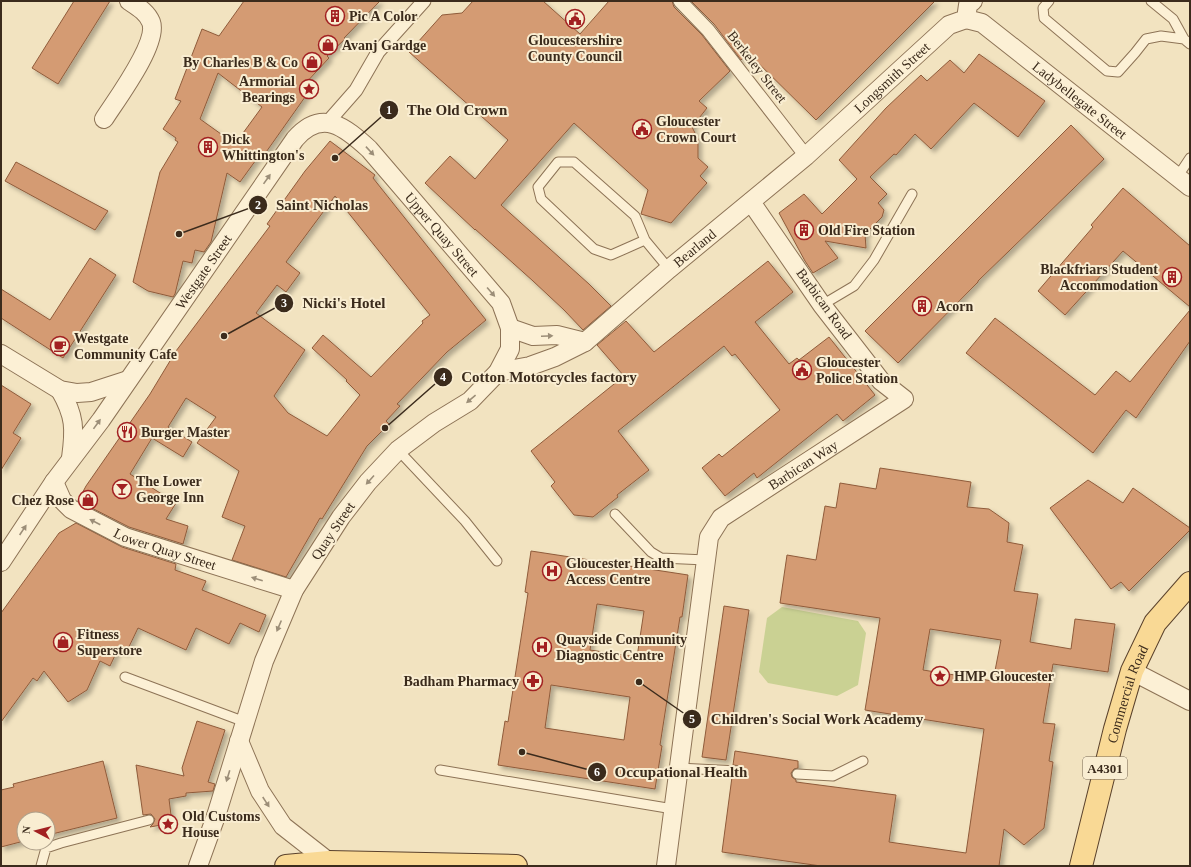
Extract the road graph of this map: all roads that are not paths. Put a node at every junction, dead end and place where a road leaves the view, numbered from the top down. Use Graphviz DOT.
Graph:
graph roads {
  1 [pos="129,1"];
  2 [pos="424,1"];
  3 [pos="680,1"];
  4 [pos="973,1"];
  5 [pos="1049,1"];
  6 [pos="1151,1"];
  7 [pos="966,19"];
  8 [pos="1187,42"];
  9 [pos="104,119"];
  10 [pos="327,123"];
  11 [pos="806,156"];
  12 [pos="1190,158"];
  13 [pos="1184,182"];
  14 [pos="912,194"];
  15 [pos="751,202"];
  16 [pos="645,240"];
  17 [pos="669,268"];
  18 [pos="822,305"];
  19 [pos="510,328"];
  20 [pos="585,342"];
  21 [pos="1,354"];
  22 [pos="498,372"];
  23 [pos="128,380"];
  24 [pos="60,390"];
  25 [pos="904,399"];
  26 [pos="398,450"];
  27 [pos="71,459"];
  28 [pos="54,482"];
  29 [pos="615,514"];
  30 [pos="706,560"];
  31 [pos="497,561"];
  32 [pos="1,562"];
  33 [pos="1190,583"];
  34 [pos="294,590"];
  35 [pos="1132,671"];
  36 [pos="125,677"];
  37 [pos="1190,701"];
  38 [pos="245,722"];
  39 [pos="239,740"];
  40 [pos="862,760"];
  41 [pos="678,768"];
  42 [pos="440,770"];
  43 [pos="738,771"];
  44 [pos="797,774"];
  45 [pos="673,809"];
  46 [pos="149,820"];
  47 [pos="329,862"];
  48 [pos="41,866"];
  49 [pos="198,866"];
  50 [pos="286,866"];
  51 [pos="516,866"];
  52 [pos="666,866"];
  53 [pos="1081,866"];
  1 -- 9 [label="street"];
  2 -- 10 [label="street"];
  3 -- 11 [label="street, Berkeley Street"];
  4 -- 7 [label="street"];
  5 -- 8 [label="lane"];
  6 -- 8 [label="lane"];
  7 -- 11 [label="street, Longsmith Street"];
  7 -- 13 [label="street, Ladybellegate Street"];
  10 -- 19 [label="street, Upper Quay Street, one-way"];
  23 -- 10 [label="street, Westgate Street, one-way"];
  11 -- 15 [label="street, Bearland"];
  12 -- 13 [label="lane"];
  14 -- 18 [label="lane"];
  15 -- 17 [label="street, Bearland"];
  15 -- 18 [label="street, Barbican Road"];
  16 -- 16 [label="lane"];
  16 -- 17 [label="lane"];
  17 -- 20 [label="street, Bearland"];
  18 -- 25 [label="street, Barbican Road"];
  19 -- 20 [label="street, one-way"];
  19 -- 22 [label="street, Upper Quay Street"];
  20 -- 22 [label="street, Bearland"];
  21 -- 24 [label="street"];
  22 -- 26 [label="street, Quay Street, one-way"];
  23 -- 24 [label="street"];
  27 -- 23 [label="street, Westgate Street, one-way"];
  24 -- 27 [label="street"];
  25 -- 30 [label="street, Barbican Way"];
  26 -- 31 [label="lane"];
  26 -- 34 [label="street, Quay Street, one-way"];
  27 -- 28 [label="street, Westgate Street"];
  32 -- 28 [label="street, Westgate Street, one-way"];
  34 -- 28 [label="street, Lower Quay Street, one-way"];
  29 -- 30 [label="lane"];
  30 -- 41 [label="street"];
  33 -- 35 [label="main road, Commercial Road / A4301"];
  34 -- 38 [label="street, Quay Street, one-way"];
  35 -- 37 [label="street"];
  35 -- 53 [label="main road, Commercial Road / A4301"];
  36 -- 38 [label="lane"];
  38 -- 39 [label="street, Quay Street"];
  39 -- 47 [label="street, one-way"];
  39 -- 49 [label="street, Quay Street, one-way"];
  40 -- 44 [label="lane"];
  41 -- 43 [label="lane"];
  41 -- 45 [label="street"];
  42 -- 45 [label="lane"];
  45 -- 52 [label="street"];
  46 -- 48 [label="lane"];
  47 -- 50 [label="main road"];
  47 -- 51 [label="main road"];
}
